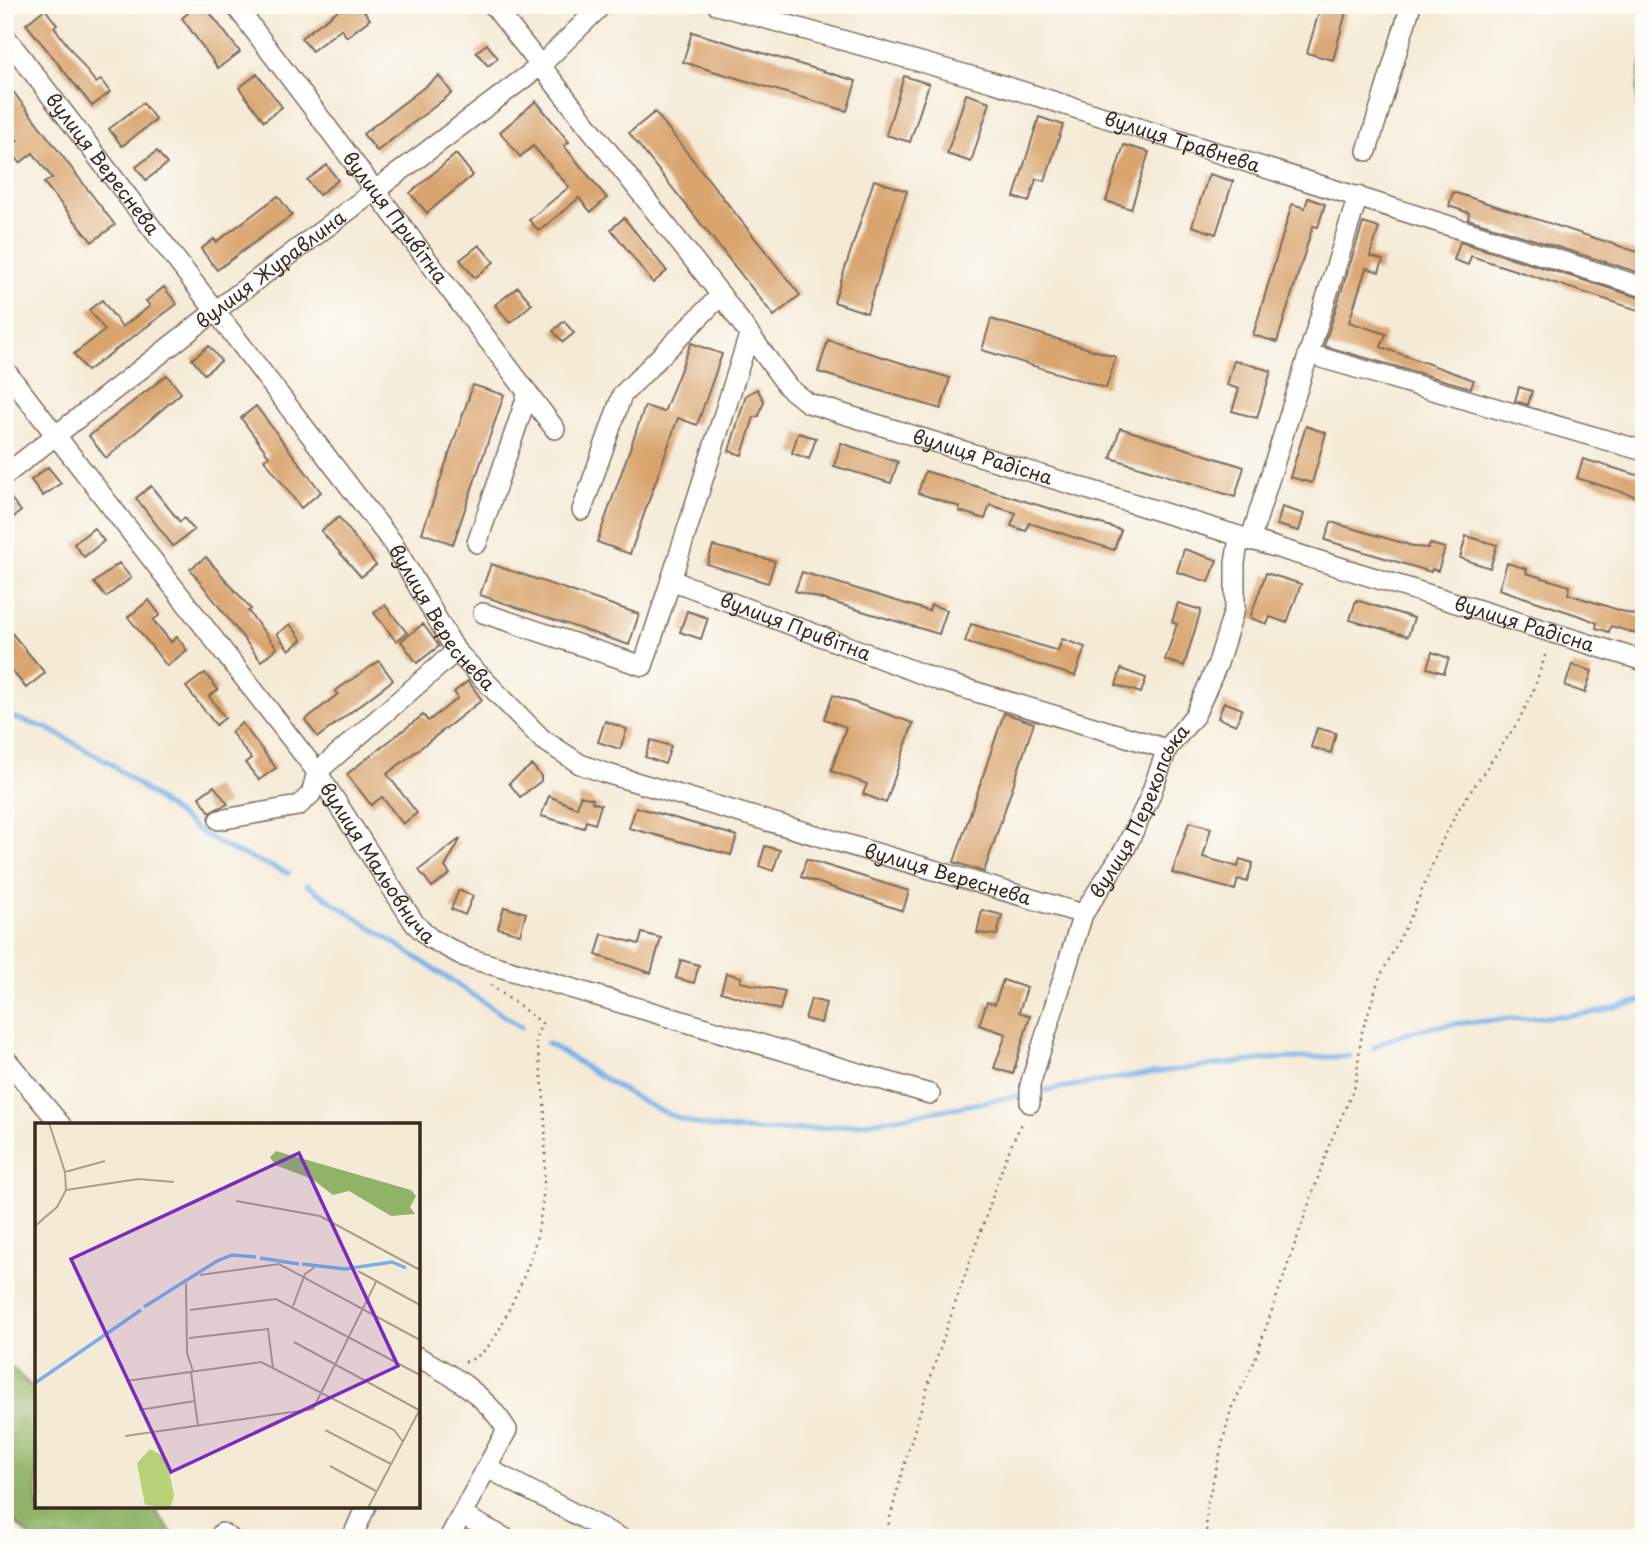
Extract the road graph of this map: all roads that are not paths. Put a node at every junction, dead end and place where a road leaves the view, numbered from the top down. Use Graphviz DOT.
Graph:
graph roads {
  1 [pos="236,5"];
  2 [pos="493,5"];
  3 [pos="602,5"];
  4 [pos="717,5"];
  5 [pos="1411,5"];
  6 [pos="5,36"];
  7 [pos="540,66"];
  8 [pos="1367,151"];
  9 [pos="374,193"];
  10 [pos="1358,196"];
  11 [pos="1644,287"];
  12 [pos="721,295"];
  13 [pos="214,312"];
  14 [pos="749,335"];
  15 [pos="1308,354"];
  16 [pos="5,370"];
  17 [pos="528,393"];
  18 [pos="555,429"];
  19 [pos="55,436"];
  20 [pos="1644,451"];
  21 [pos="5,475"];
  22 [pos="582,509"];
  23 [pos="1245,539"];
  24 [pos="477,544"];
  25 [pos="671,580"];
  26 [pos="483,613"];
  27 [pos="456,651"];
  28 [pos="1644,661"];
  29 [pos="1167,749"];
  30 [pos="317,772"];
  31 [pos="219,820"];
  32 [pos="1083,914"];
  33 [pos="5,1058"];
  34 [pos="930,1094"];
  35 [pos="1030,1094"];
  36 [pos="59,1123"];
  37 [pos="420,1358"];
  38 [pos="487,1468"];
  39 [pos="365,1508"];
  40 [pos="462,1515"];
  41 [pos="354,1533"];
  42 [pos="449,1538"];
  43 [pos="505,1538"];
  44 [pos="621,1538"];
  1 -- 9 [label="street, вулиця Привітна"];
  2 -- 7 [label="street, вулиця Радісна"];
  3 -- 7 [label="street"];
  4 -- 10 [label="street, вулиця Травнева"];
  5 -- 8 [label="street"];
  6 -- 13 [label="street, вулиця Вереснева"];
  7 -- 9 [label="street, вулиця Журавлина"];
  7 -- 12 [label="street, вулиця Радісна"];
  9 -- 13 [label="street, вулиця Журавлина"];
  9 -- 17 [label="street, вулиця Привітна"];
  10 -- 11 [label="street, вулиця Травнева"];
  10 -- 15 [label="street, вулиця Перекопська"];
  12 -- 14 [label="street, вулиця Радісна"];
  12 -- 22 [label="street"];
  13 -- 19 [label="street, вулиця Журавлина"];
  13 -- 27 [label="street, вулиця Вереснева"];
  14 -- 23 [label="street, вулиця Радісна"];
  14 -- 25 [label="street"];
  15 -- 20 [label="street"];
  15 -- 23 [label="street, вулиця Перекопська"];
  16 -- 19 [label="street, вулиця Мальовнича"];
  17 -- 18 [label="street, вулиця Привітна"];
  17 -- 24 [label="street"];
  19 -- 21 [label="street, вулиця Журавлина"];
  19 -- 30 [label="street, вулиця Мальовнича"];
  23 -- 28 [label="street, вулиця Радісна"];
  23 -- 29 [label="street, вулиця Перекопська"];
  25 -- 26 [label="street"];
  25 -- 29 [label="street, вулиця Привітна"];
  27 -- 30 [label="street"];
  27 -- 32 [label="street, вулиця Вереснева"];
  29 -- 32 [label="street, вулиця Перекопська"];
  30 -- 31 [label="street"];
  30 -- 34 [label="street, вулиця Мальовнича"];
  32 -- 35 [label="street, вулиця Перекопська"];
  33 -- 36 [label="street"];
  37 -- 38 [label="street"];
  38 -- 40 [label="street"];
  38 -- 44 [label="street"];
  39 -- 41 [label="street"];
  40 -- 42 [label="street"];
  40 -- 43 [label="street"];
}
